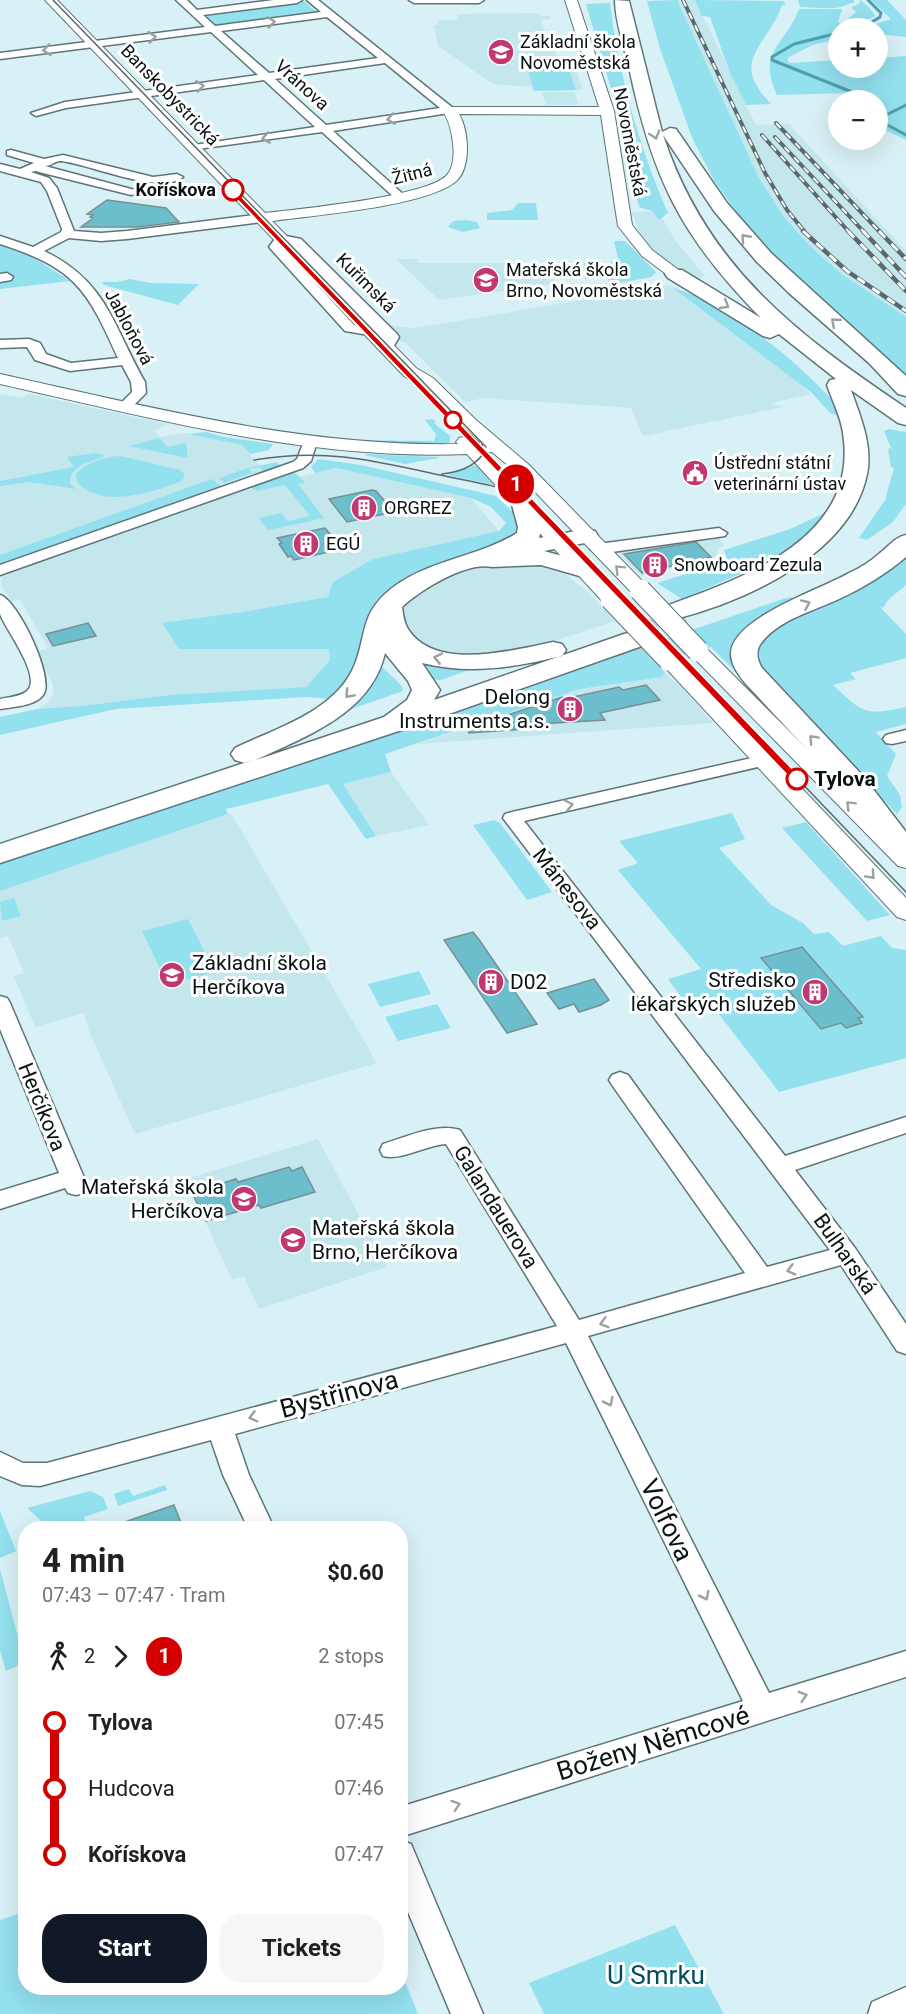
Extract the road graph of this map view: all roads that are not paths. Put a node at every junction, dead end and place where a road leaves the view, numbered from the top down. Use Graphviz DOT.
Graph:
graph roads {
  1 [pos="51,0"];
  2 [pos="181,0"];
  3 [pos="297,0"];
  4 [pos="312,0"];
  5 [pos="414,0"];
  6 [pos="433,0"];
  7 [pos="479,0"];
  8 [pos="571,0"];
  9 [pos="629,1"];
  10 [pos="195,12"];
  11 [pos="330,14"];
  12 [pos="213,29"];
  13 [pos="94,45"];
  14 [pos="0,56"];
  15 [pos="386,60"];
  16 [pos="265,77"];
  17 [pos="142,94"];
  18 [pos="449,110"];
  19 [pos="608,111"];
  20 [pos="36,113"];
  21 [pos="324,129"];
  22 [pos="670,133"];
  23 [pos="194,148"];
  24 [pos="11,153"];
  25 [pos="46,162"];
  26 [pos="0,167"];
  27 [pos="70,169"];
  28 [pos="27,172"];
  29 [pos="177,177"];
  30 [pos="0,178"];
  31 [pos="131,192"];
  32 [pos="400,197"];
  33 [pos="262,218"];
  34 [pos="67,234"];
  35 [pos="281,239"];
  36 [pos="0,240"];
  37 [pos="35,251"];
  38 [pos="675,274"];
  39 [pos="754,298"];
  40 [pos="0,344"];
  41 [pos="386,348"];
  42 [pos="802,353"];
  43 [pos="126,361"];
  44 [pos="414,377"];
  45 [pos="0,379"];
  46 [pos="906,389"];
  47 [pos="125,406"];
  48 [pos="897,408"];
  49 [pos="876,440"];
  50 [pos="310,442"];
  51 [pos="495,446"];
  52 [pos="473,450"];
  53 [pos="524,505"];
  54 [pos="866,508"];
  55 [pos="906,519"];
  56 [pos="719,533"];
  57 [pos="592,542"];
  58 [pos="906,542"];
  59 [pos="557,543"];
  60 [pos="491,558"];
  61 [pos="583,569"];
  62 [pos="0,570"];
  63 [pos="0,600"];
  64 [pos="390,612"];
  65 [pos="375,642"];
  66 [pos="578,644"];
  67 [pos="426,695"];
  68 [pos="474,696"];
  69 [pos="0,704"];
  70 [pos="375,730"];
  71 [pos="245,754"];
  72 [pos="765,760"];
  73 [pos="0,835"];
  74 [pos="906,852"];
  75 [pos="0,854"];
  76 [pos="906,861"];
  77 [pos="906,912"];
  78 [pos="0,1003"];
  79 [pos="620,1080"];
  80 [pos="906,1125"];
  81 [pos="392,1150"];
  82 [pos="781,1166"];
  83 [pos="0,1200"];
  84 [pos="848,1254"];
  85 [pos="761,1278"];
  86 [pos="573,1331"];
  87 [pos="906,1344"];
  88 [pos="219,1426"];
  89 [pos="10,1469"];
  90 [pos="258,1521"];
  91 [pos="906,1664"];
  92 [pos="762,1709"];
  93 [pos="408,1820"];
  94 [pos="408,1874"];
  95 [pos="906,2003"];
  96 [pos="466,2014"];
  97 [pos="884,2014"];
  1 -- 13 [label="street, Banskobystrická"];
  2 -- 10 [label="street, Vránova"];
  3 -- 10 [label="street"];
  4 -- 11 [label="street, Žitná"];
  5 -- 6 [label="street"];
  6 -- 7 [label="street"];
  8 -- 19 [label="street, Novoměstská"];
  9 -- 22 [label="highway"];
  9 -- 39 [label="highway, one-way"];
  10 -- 12 [label="street, Vránova"];
  12 -- 11 [label="street, one-way"];
  11 -- 15 [label="street, Žitná"];
  13 -- 12 [label="street, one-way"];
  12 -- 16 [label="street, Vránova"];
  13 -- 14 [label="street, one-way"];
  13 -- 17 [label="street, Banskobystrická"];
  15 -- 16 [label="street"];
  15 -- 18 [label="street, Žitná"];
  17 -- 16 [label="street, one-way"];
  16 -- 21 [label="street, Vránova"];
  17 -- 20 [label="street"];
  17 -- 23 [label="street, Banskobystrická"];
  18 -- 19 [label="street"];
  18 -- 21 [label="street, one-way"];
  18 -- 32 [label="street, Žitná"];
  19 -- 38 [label="street, Novoměstská"];
  21 -- 23 [label="street, one-way"];
  21 -- 32 [label="street, Vránova"];
  46 -- 22 [label="highway, one-way"];
  22 -- 48 [label="highway"];
  23 -- 33 [label="street, Banskobystrická"];
  24 -- 25 [label="street"];
  25 -- 27 [label="street"];
  25 -- 28 [label="street"];
  25 -- 29 [label="street"];
  26 -- 28 [label="street"];
  28 -- 30 [label="street"];
  28 -- 31 [label="street"];
  28 -- 34 [label="street"];
  32 -- 33 [label="street, Žitná"];
  33 -- 34 [label="street"];
  33 -- 35 [label="street, Kuřimská"];
  34 -- 37 [label="street"];
  35 -- 41 [label="street, Kuřimská"];
  35 -- 41 [label="street, Kuřimská"];
  36 -- 37 [label="street, Jabloňová"];
  37 -- 43 [label="street, Jabloňová"];
  38 -- 42 [label="highway, one-way"];
  39 -- 42 [label="highway"];
  39 -- 48 [label="highway"];
  40 -- 43 [label="street"];
  41 -- 44 [label="street"];
  42 -- 48 [label="highway"];
  42 -- 49 [label="highway"];
  43 -- 47 [label="street, Jabloňová"];
  44 -- 51 [label="street"];
  44 -- 52 [label="street"];
  45 -- 47 [label="street"];
  47 -- 50 [label="street"];
  50 -- 52 [label="street"];
  50 -- 62 [label="street"];
  51 -- 52 [label="street"];
  51 -- 57 [label="street"];
  52 -- 53 [label="street"];
  53 -- 59 [label="street"];
  53 -- 60 [label="highway"];
  54 -- 55 [label="highway"];
  56 -- 57 [label="street"];
  57 -- 59 [label="highway"];
  76 -- 57 [label="street, one-way, bridge"];
  74 -- 58 [label="highway, one-way"];
  59 -- 60 [label="highway"];
  59 -- 61 [label="street"];
  60 -- 61 [label="highway"];
  60 -- 64 [label="highway"];
  61 -- 72 [label="street, bridge"];
  63 -- 69 [label="street"];
  64 -- 65 [label="highway"];
  66 -- 64 [label="highway, one-way"];
  64 -- 67 [label="highway"];
  65 -- 67 [label="highway"];
  65 -- 71 [label="highway, one-way"];
  66 -- 67 [label="highway"];
  66 -- 68 [label="highway"];
  67 -- 68 [label="highway"];
  67 -- 70 [label="highway"];
  67 -- 71 [label="highway"];
  68 -- 70 [label="highway"];
  70 -- 75 [label="highway"];
  71 -- 73 [label="highway"];
  72 -- 77 [label="street, one-way"];
  82 -- 72 [label="street, Mánesova, one-way"];
  78 -- 83 [label="street, Herčíkova"];
  79 -- 85 [label="street"];
  80 -- 82 [label="street"];
  81 -- 86 [label="street, Galandauerova"];
  82 -- 84 [label="street, Bulharská"];
  84 -- 85 [label="street, Bystřinova, one-way"];
  84 -- 87 [label="street, Bulharská"];
  85 -- 86 [label="street, Bystřinova, one-way"];
  86 -- 88 [label="street, Bystřinova, one-way"];
  86 -- 92 [label="street, Volfova, one-way"];
  88 -- 89 [label="street, Bystřinova"];
  88 -- 90 [label="street"];
  92 -- 91 [label="street, Boženy Němcové, one-way"];
  93 -- 92 [label="street, Boženy Němcové, one-way"];
  94 -- 96 [label="street"];
  95 -- 97 [label="street"];
}
